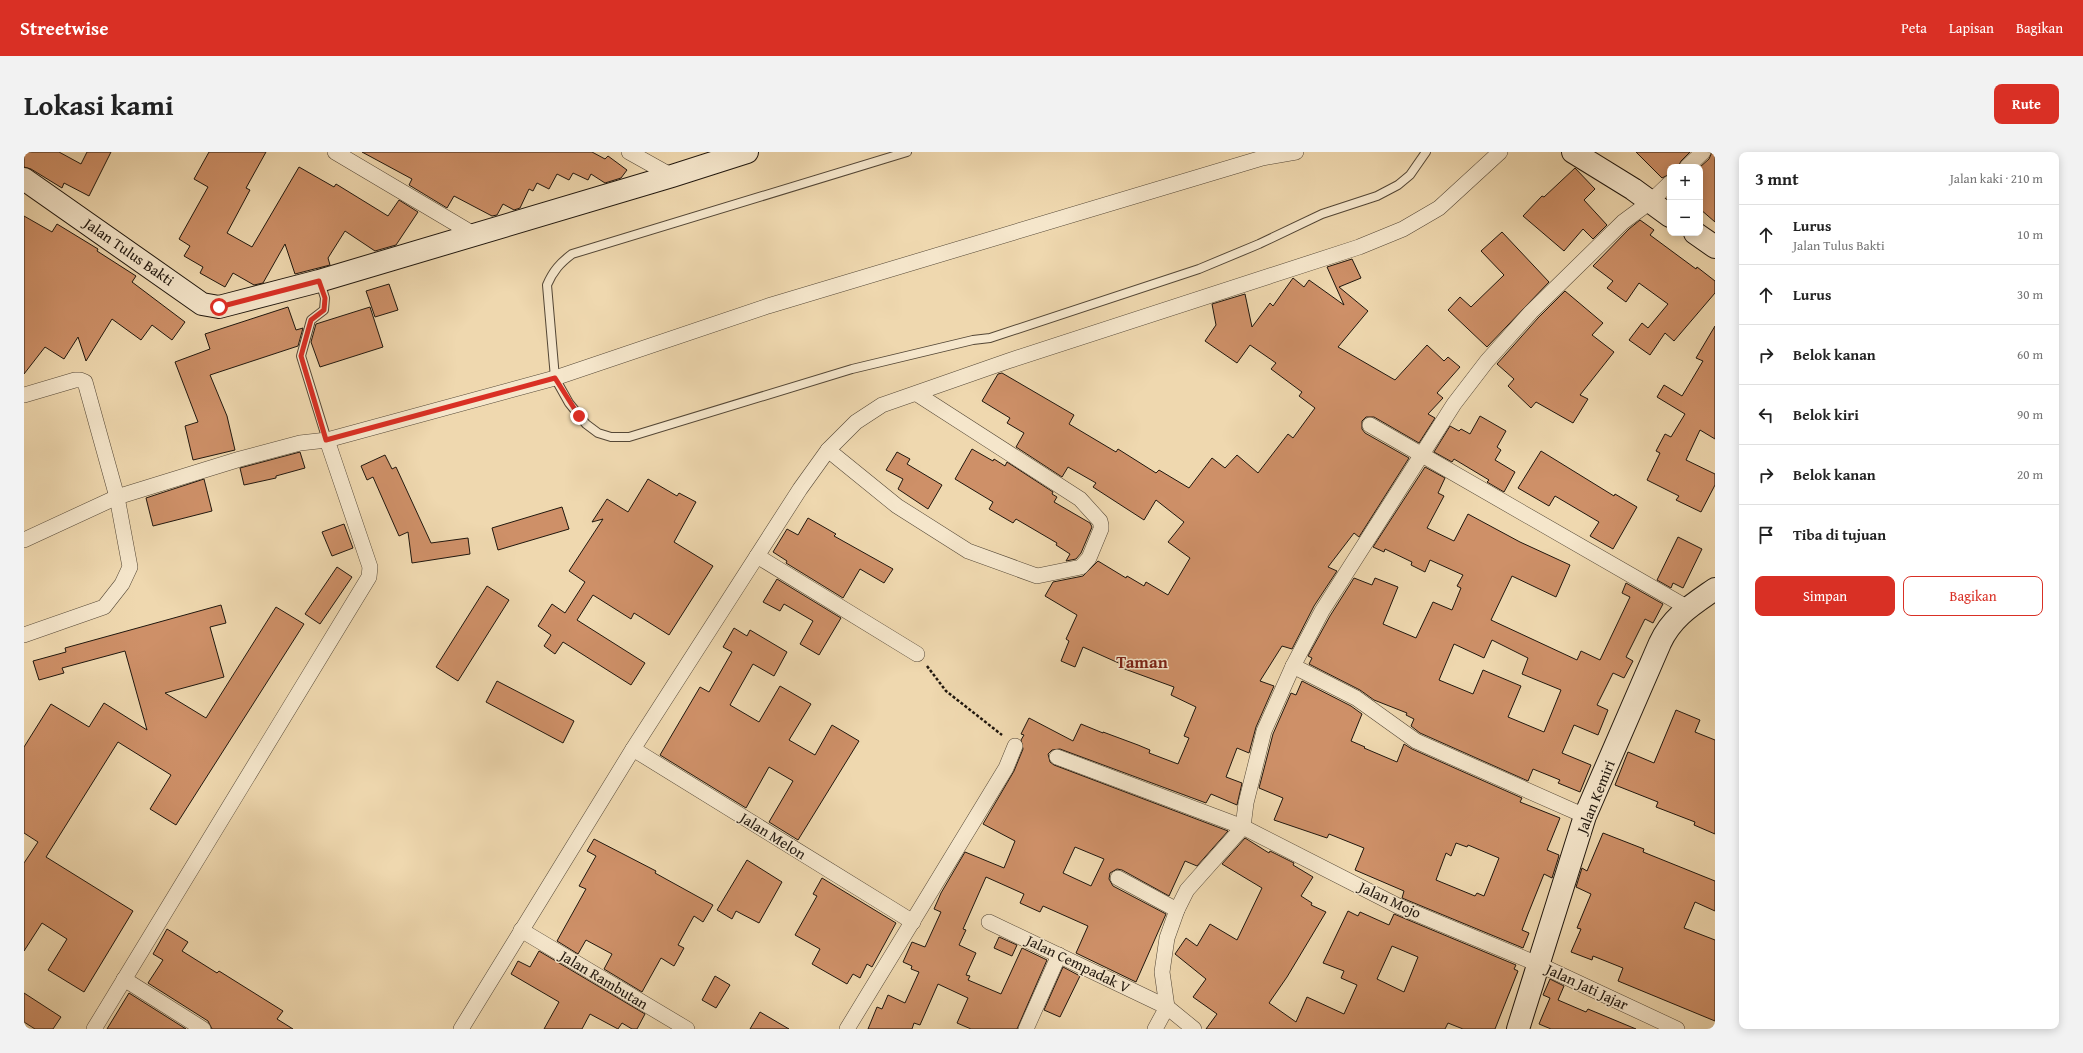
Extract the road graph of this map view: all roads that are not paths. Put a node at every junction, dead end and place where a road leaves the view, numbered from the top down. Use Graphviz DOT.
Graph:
graph roads {
  1 [pos="335,152"];
  2 [pos="629,152"];
  3 [pos="746,152"];
  4 [pos="907,152"];
  5 [pos="1296,152"];
  6 [pos="1426,152"];
  7 [pos="1497,152"];
  8 [pos="1703,152"];
  9 [pos="1574,153"];
  10 [pos="1690,164"];
  11 [pos="672,176"];
  12 [pos="24,178"];
  13 [pos="1667,186"];
  14 [pos="1650,202"];
  15 [pos="1667,214"];
  16 [pos="475,235"];
  17 [pos="1699,236"];
  18 [pos="1715,247"];
  19 [pos="319,281"];
  20 [pos="555,378"];
  21 [pos="917,394"];
  22 [pos="24,395"];
  23 [pos="1370,425"];
  24 [pos="326,440"];
  25 [pos="828,450"];
  26 [pos="1422,456"];
  27 [pos="117,497"];
  28 [pos="24,540"];
  29 [pos="757,556"];
  30 [pos="1715,589"];
  31 [pos="1688,608"];
  32 [pos="24,635"];
  33 [pos="917,654"];
  34 [pos="1293,666"];
  35 [pos="1015,746"];
  36 [pos="632,749"];
  37 [pos="1057,757"];
  38 [pos="1585,816"];
  39 [pos="1243,827"];
  40 [pos="1118,878"];
  41 [pos="1177,910"];
  42 [pos="913,922"];
  43 [pos="989,922"];
  44 [pos="521,930"];
  45 [pos="1059,956"];
  46 [pos="1540,965"];
  47 [pos="124,979"];
  48 [pos="1167,1007"];
  49 [pos="94,1029"];
  50 [pos="203,1029"];
  51 [pos="461,1029"];
  52 [pos="687,1029"];
  53 [pos="847,1029"];
  54 [pos="1026,1029"];
  55 [pos="1156,1029"];
  56 [pos="1194,1029"];
  57 [pos="1518,1029"];
  58 [pos="1677,1029"];
  1 -- 16 [label="street"];
  2 -- 11 [label="street"];
  3 -- 11 [label="main road, Jalan Tulus Bakti"];
  4 -- 20 [label="lane"];
  5 -- 20 [label="street"];
  6 -- 20 [label="lane"];
  7 -- 21 [label="street"];
  8 -- 10 [label="street"];
  9 -- 14 [label="main road"];
  11 -- 16 [label="main road, Jalan Tulus Bakti"];
  12 -- 19 [label="main road, Jalan Tulus Bakti"];
  13 -- 14 [label="street"];
  14 -- 15 [label="main road"];
  14 -- 26 [label="street"];
  16 -- 19 [label="main road, Jalan Tulus Bakti"];
  17 -- 18 [label="main road"];
  19 -- 24 [label="lane"];
  20 -- 24 [label="street"];
  21 -- 25 [label="street"];
  21 -- 25 [label="street"];
  22 -- 27 [label="street"];
  23 -- 26 [label="street"];
  24 -- 27 [label="street"];
  24 -- 47 [label="street"];
  25 -- 29 [label="street"];
  26 -- 31 [label="street"];
  26 -- 34 [label="street"];
  27 -- 28 [label="street"];
  27 -- 32 [label="street"];
  29 -- 33 [label="street"];
  29 -- 36 [label="street"];
  30 -- 31 [label="main road, Jalan Kemiri"];
  31 -- 38 [label="main road, Jalan Kemiri"];
  34 -- 38 [label="street"];
  34 -- 39 [label="street"];
  35 -- 42 [label="street"];
  36 -- 42 [label="street, Jalan Melon"];
  36 -- 44 [label="street"];
  37 -- 39 [label="street, Jalan Mojo"];
  38 -- 46 [label="main road, Jalan Kemiri"];
  39 -- 41 [label="street"];
  39 -- 46 [label="street, Jalan Mojo"];
  40 -- 41 [label="street"];
  41 -- 48 [label="street"];
  42 -- 53 [label="street"];
  43 -- 45 [label="street, Jalan Cempadak V"];
  44 -- 51 [label="street"];
  44 -- 52 [label="street, Jalan Rambutan"];
  45 -- 48 [label="street, Jalan Cempadak V"];
  45 -- 54 [label="street"];
  46 -- 57 [label="main road, Jalan Kemiri"];
  46 -- 58 [label="street, Jalan Jati Jajar"];
  47 -- 49 [label="street"];
  47 -- 50 [label="street"];
  48 -- 55 [label="street"];
  48 -- 56 [label="street, Jalan Cempadak V"];
}
